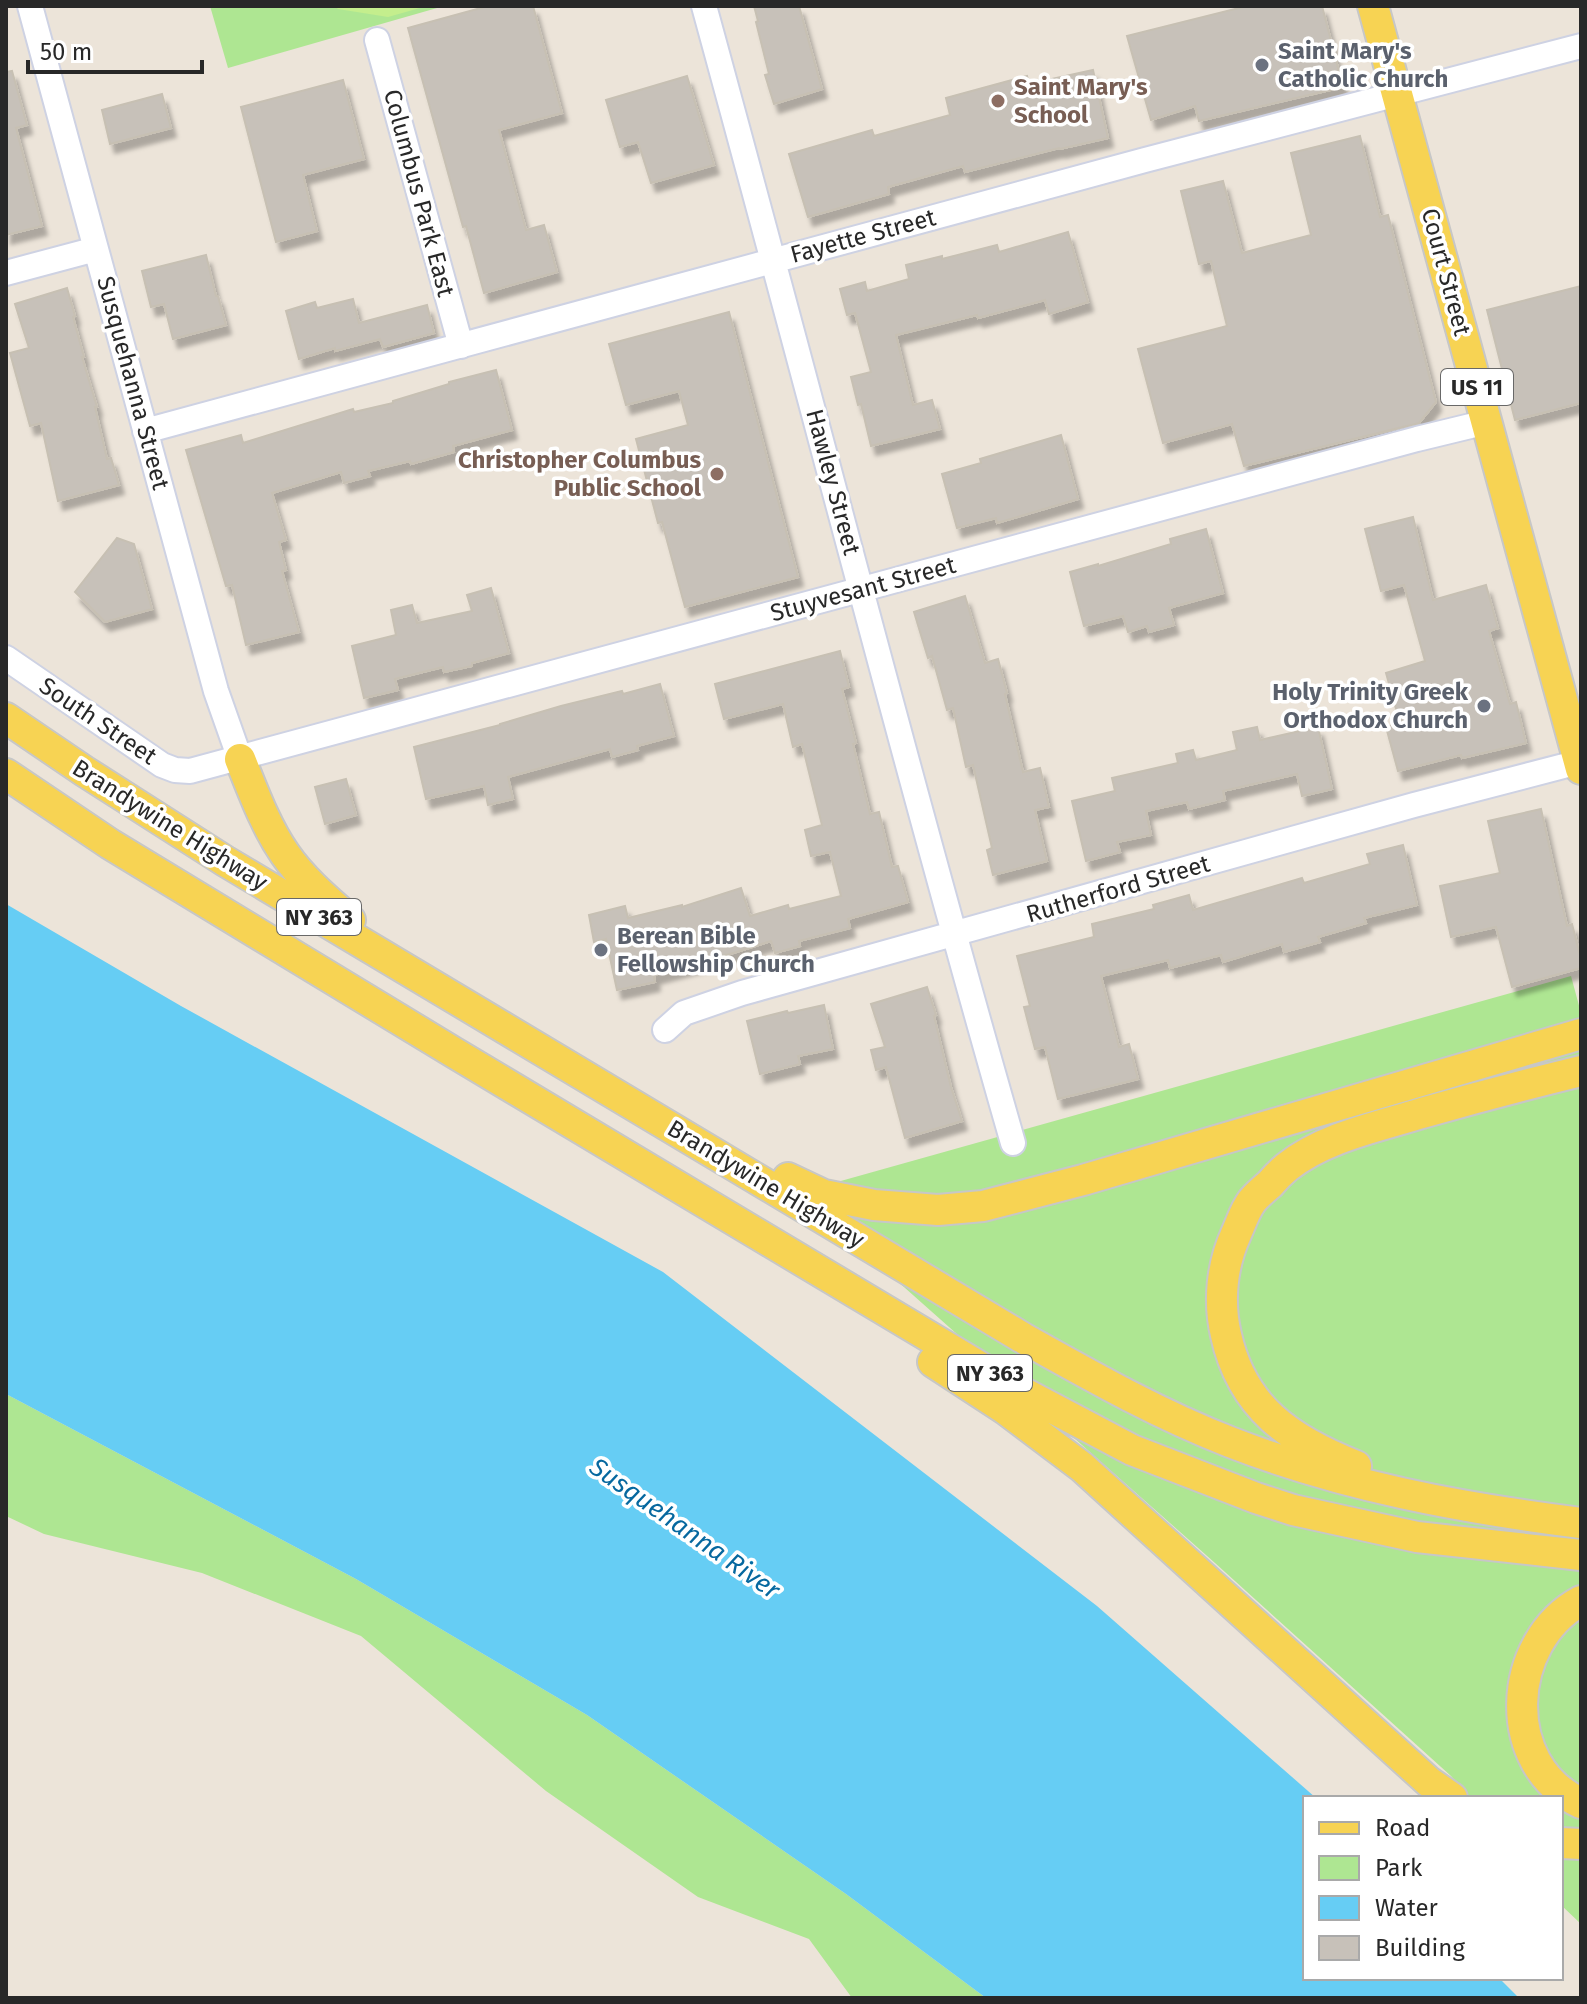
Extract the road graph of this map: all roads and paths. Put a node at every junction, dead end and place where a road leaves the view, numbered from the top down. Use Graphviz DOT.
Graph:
graph roads {
  1 [pos="30,6"];
  2 [pos="704,6"];
  3 [pos="1373,6"];
  4 [pos="377,40"];
  5 [pos="1581,46"];
  6 [pos="1397,94"];
  7 [pos="96,249"];
  8 [pos="774,260"];
  9 [pos="6,273"];
  10 [pos="461,346"];
  11 [pos="1487,422"];
  12 [pos="145,431"];
  13 [pos="862,589"];
  14 [pos="6,658"];
  15 [pos="6,718"];
  16 [pos="240,759"];
  17 [pos="1580,766"];
  18 [pos="6,774"];
  19 [pos="954,935"];
  20 [pos="444,992"];
  21 [pos="665,1030"];
  22 [pos="1581,1034"];
  23 [pos="1581,1071"];
  24 [pos="637,1107"];
  25 [pos="1013,1143"];
  26 [pos="795,1256"];
  27 [pos="1538,1517"];
  28 [pos="1581,1523"];
  29 [pos="1581,1555"];
  30 [pos="1581,1601"];
  31 [pos="1449,1796"];
  32 [pos="1581,1803"];
  1 -- 7 [label="street, Susquehanna Street"];
  2 -- 8 [label="street, Hawley Street"];
  3 -- 6 [label="main road, Court Street / US 11"];
  4 -- 10 [label="street, Columbus Park East"];
  5 -- 6 [label="street, Fayette Street"];
  6 -- 8 [label="street, Fayette Street"];
  6 -- 11 [label="main road, Court Street / US 11"];
  7 -- 9 [label="street"];
  7 -- 12 [label="street, Susquehanna Street"];
  8 -- 10 [label="street, Fayette Street"];
  8 -- 13 [label="street, Hawley Street"];
  10 -- 12 [label="street, Fayette Street"];
  11 -- 13 [label="street, Stuyvesant Street"];
  11 -- 17 [label="main road, Court Street / US 11"];
  12 -- 16 [label="street, Susquehanna Street"];
  13 -- 16 [label="street, Stuyvesant Street"];
  13 -- 19 [label="street, Hawley Street"];
  14 -- 16 [label="street, South Street"];
  15 -- 20 [label="main road, Brandywine Highway / NY 363"];
  16 -- 20 [label="main road"];
  17 -- 19 [label="street, Rutherford Street"];
  18 -- 26 [label="main road, Brandywine Highway / NY 363"];
  19 -- 21 [label="street, Rutherford Street"];
  19 -- 25 [label="street, Hawley Street"];
  20 -- 24 [label="main road, Brandywine Highway / NY 363"];
  22 -- 24 [label="main road"];
  23 -- 27 [label="main road"];
  24 -- 27 [label="main road, Brandywine Highway / NY 363"];
  26 -- 29 [label="main road, Brandywine Highway / NY 363"];
  26 -- 31 [label="main road"];
  27 -- 28 [label="main road, Brandywine Highway / NY 363"];
  30 -- 32 [label="main road"];
}
